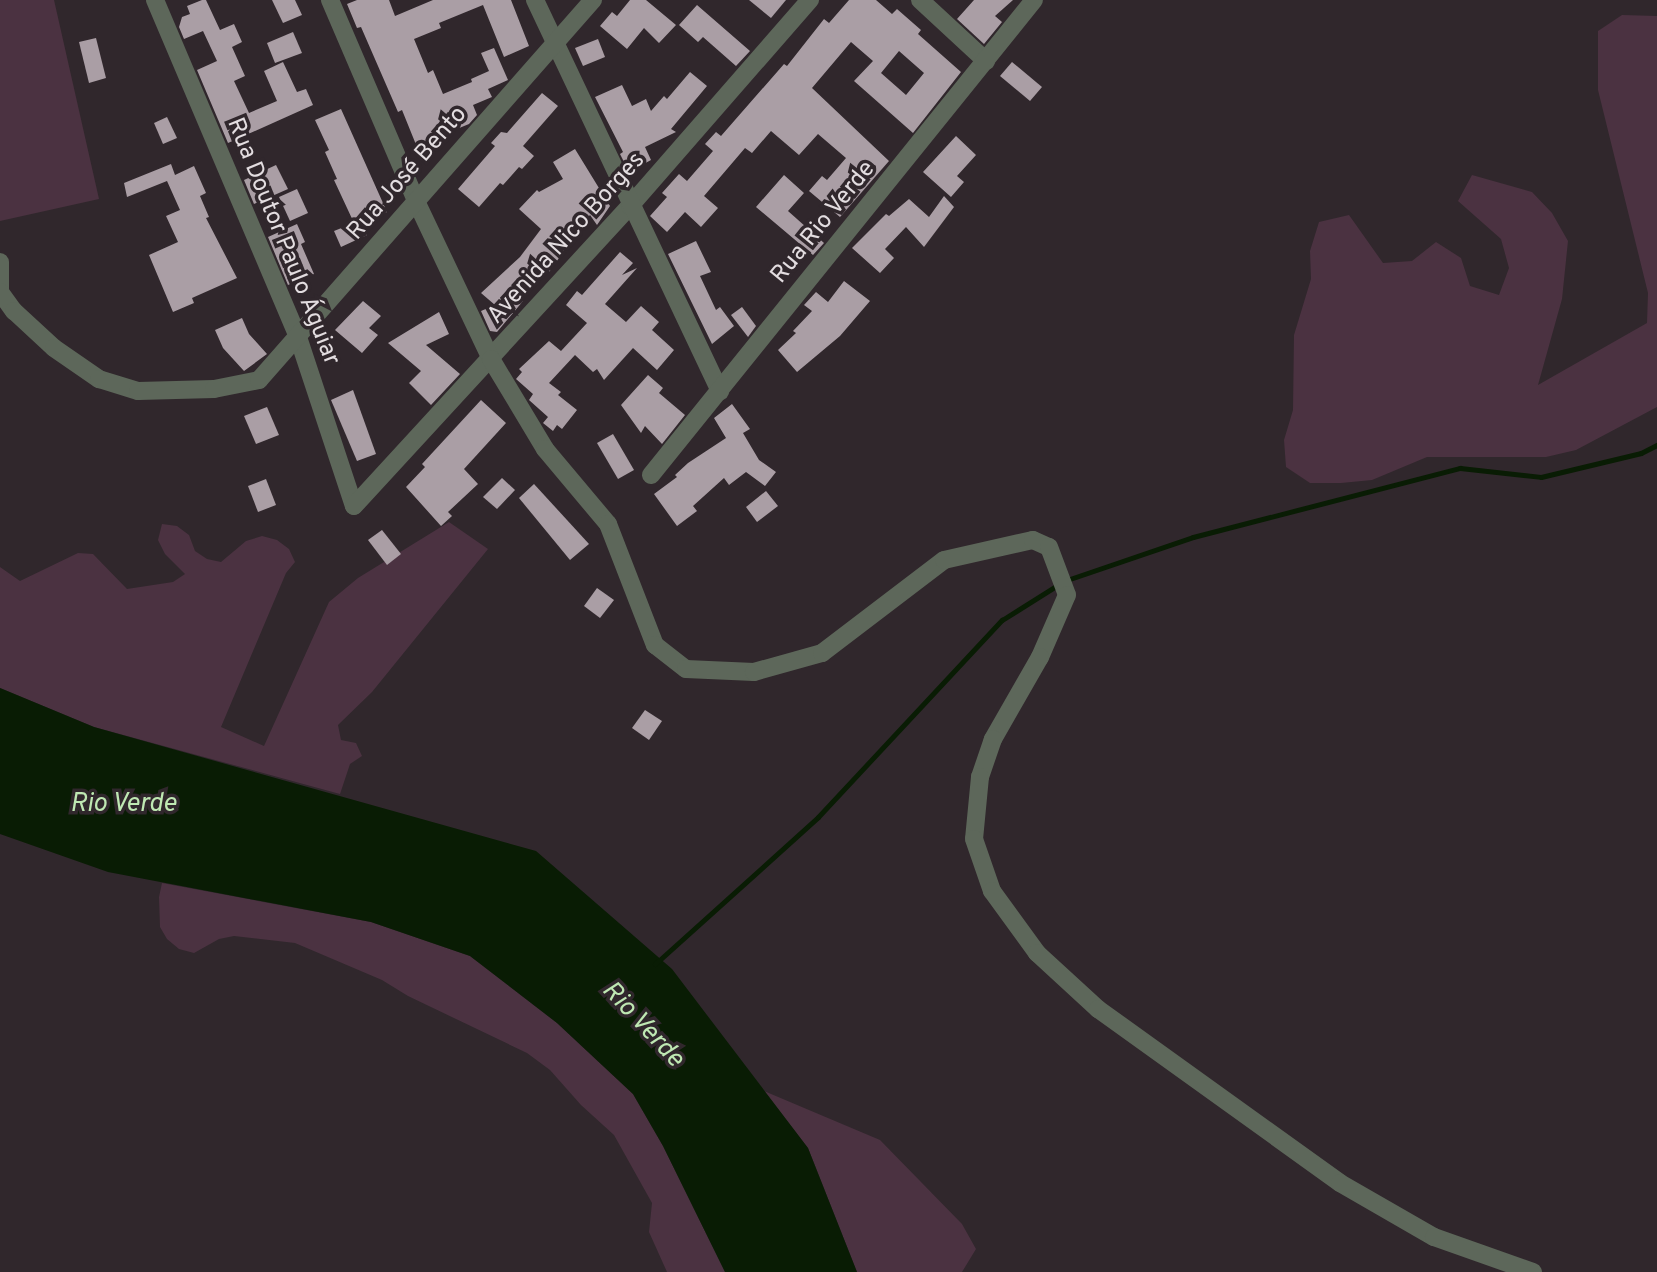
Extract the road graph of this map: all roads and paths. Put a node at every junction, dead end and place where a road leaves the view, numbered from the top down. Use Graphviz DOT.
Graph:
graph roads {
  1 [pos="155,0"];
  2 [pos="330,0"];
  3 [pos="535,0"];
  4 [pos="593,0"];
  5 [pos="810,0"];
  6 [pos="920,0"];
  7 [pos="1034,0"];
  8 [pos="554,44"];
  9 [pos="986,61"];
  10 [pos="416,201"];
  11 [pos="630,206"];
  12 [pos="1,262"];
  13 [pos="298,337"];
  14 [pos="491,359"];
  15 [pos="720,391"];
  16 [pos="651,475"];
  17 [pos="354,506"];
  18 [pos="1533,1272"];
  1 -- 13 [label="street, Rua Doutor Paulo Águiar"];
  2 -- 10 [label="street"];
  3 -- 8 [label="street"];
  4 -- 8 [label="street, Rua José Bento"];
  5 -- 11 [label="street, Avenida Nico Borges"];
  6 -- 9 [label="street"];
  7 -- 9 [label="street, Rua Rio Verde"];
  8 -- 10 [label="street, Rua José Bento"];
  8 -- 11 [label="street"];
  9 -- 15 [label="street, Rua Rio Verde"];
  10 -- 13 [label="street, Rua José Bento"];
  10 -- 14 [label="street"];
  11 -- 14 [label="street, Avenida Nico Borges"];
  11 -- 15 [label="street"];
  12 -- 13 [label="street, Rua José Bento"];
  13 -- 17 [label="street, Rua Doutor Paulo Águiar"];
  14 -- 17 [label="street, Avenida Nico Borges"];
  14 -- 18 [label="street"];
  15 -- 16 [label="street, Rua Rio Verde"];
}
